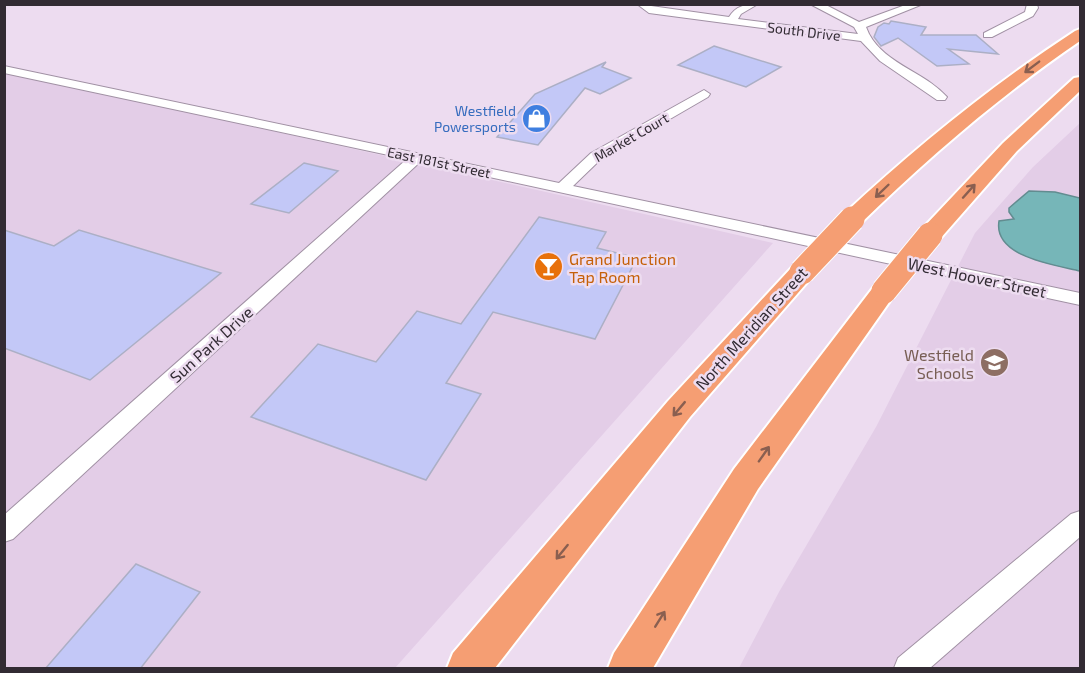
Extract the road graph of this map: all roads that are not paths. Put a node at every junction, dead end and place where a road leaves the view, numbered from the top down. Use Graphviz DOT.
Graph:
graph roads {
  1 [pos="753,4"];
  2 [pos="815,4"];
  3 [pos="918,4"];
  4 [pos="1032,4"];
  5 [pos="645,7"];
  6 [pos="732,21"];
  7 [pos="858,25"];
  8 [pos="1080,34"];
  9 [pos="988,35"];
  10 [pos="864,38"];
  11 [pos="4,69"];
  12 [pos="1080,82"];
  13 [pos="704,94"];
  14 [pos="941,97"];
  15 [pos="418,157"];
  16 [pos="563,188"];
  17 [pos="873,254"];
  18 [pos="1080,299"];
  19 [pos="1080,522"];
  20 [pos="4,531"];
  21 [pos="468,669"];
  22 [pos="629,669"];
  23 [pos="908,669"];
  1 -- 6 [label="street"];
  2 -- 7 [label="street"];
  3 -- 7 [label="street"];
  4 -- 9 [label="street"];
  5 -- 6 [label="street, South Drive"];
  6 -- 10 [label="street, South Drive"];
  7 -- 10 [label="street"];
  8 -- 21 [label="highway, North Meridian Street, one-way, bridge"];
  10 -- 14 [label="street, South Drive"];
  11 -- 15 [label="street, East 181st Street"];
  22 -- 12 [label="highway, one-way, bridge"];
  13 -- 16 [label="street, Market Court"];
  15 -- 16 [label="street, East 181st Street"];
  15 -- 20 [label="street, Sun Park Drive"];
  16 -- 17 [label="street, East 181st Street"];
  17 -- 18 [label="street, West Hoover Street"];
  19 -- 23 [label="street"];
}
